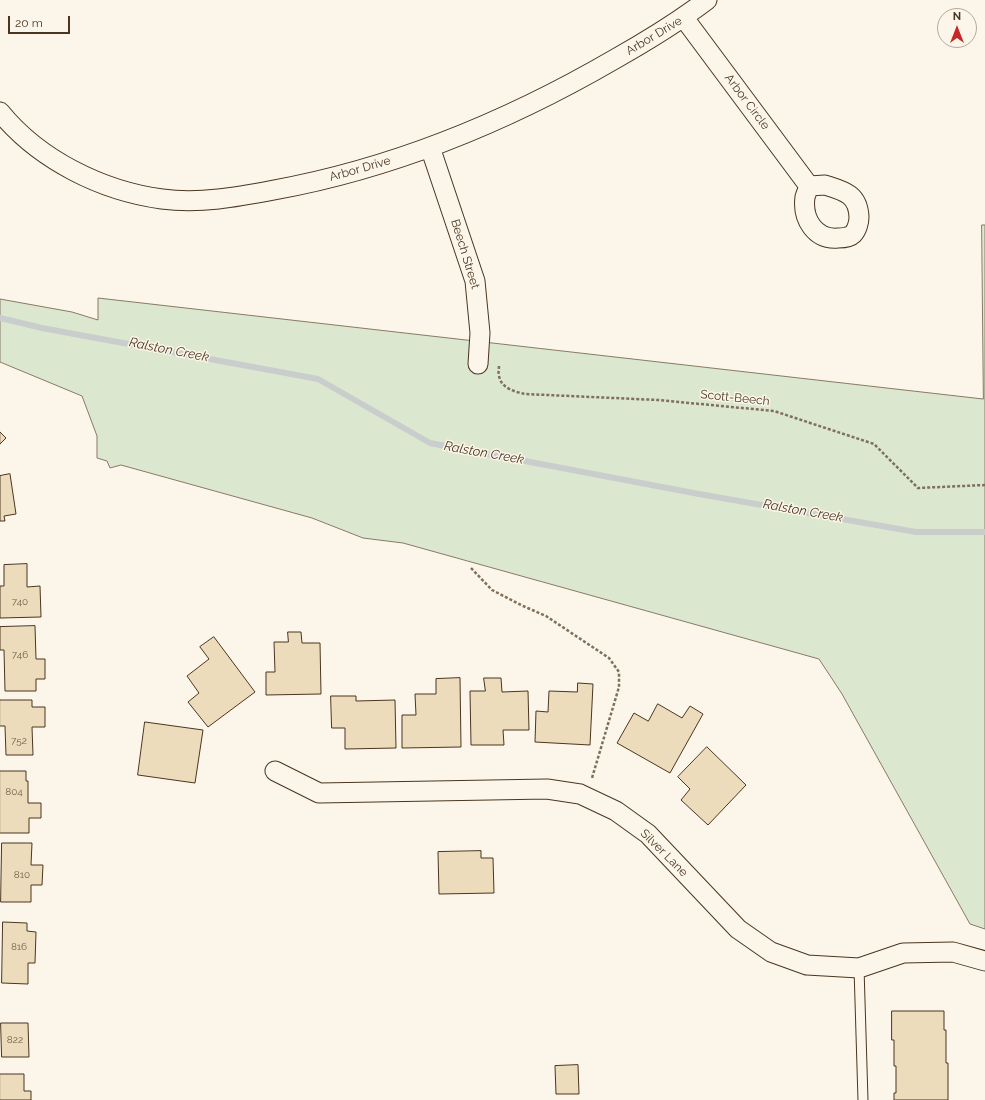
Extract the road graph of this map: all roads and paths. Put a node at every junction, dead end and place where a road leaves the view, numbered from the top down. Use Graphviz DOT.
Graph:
graph roads {
  1 [pos="707,0"];
  2 [pos="684,18"];
  3 [pos="0,112"];
  4 [pos="430,147"];
  5 [pos="809,186"];
  6 [pos="478,364"];
  7 [pos="985,485"];
  8 [pos="471,568"];
  9 [pos="275,771"];
  10 [pos="586,798"];
  11 [pos="985,962"];
  12 [pos="859,968"];
  13 [pos="863,1100"];
  1 -- 2 [label="street, Arbor Drive"];
  2 -- 4 [label="street, Arbor Drive"];
  2 -- 5 [label="street, Arbor Circle"];
  3 -- 4 [label="street, Arbor Drive"];
  4 -- 6 [label="street, Beech Street"];
  6 -- 7 [label="path, Scott-Beech"];
  8 -- 10 [label="path"];
  9 -- 10 [label="street, Silver Lane"];
  10 -- 12 [label="street, Silver Lane"];
  11 -- 12 [label="street, Silver Lane"];
  12 -- 13 [label="lane"];
}
